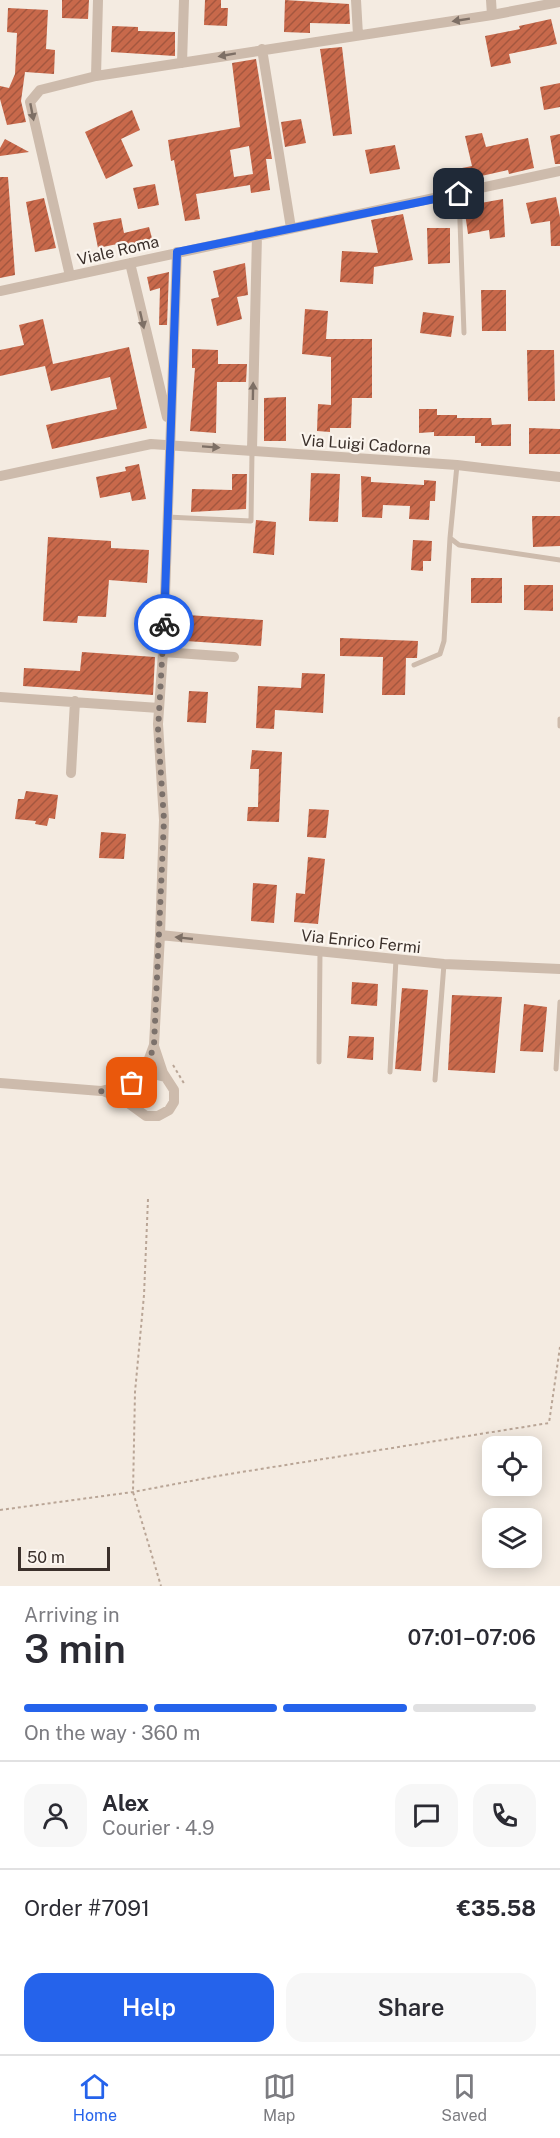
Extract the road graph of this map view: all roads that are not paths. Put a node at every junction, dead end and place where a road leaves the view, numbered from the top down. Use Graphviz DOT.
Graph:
graph roads {
  1 [pos="98,0"];
  2 [pos="184,0"];
  3 [pos="356,0"];
  4 [pos="491,0"];
  5 [pos="560,2"];
  6 [pos="492,15"];
  7 [pos="358,35"];
  8 [pos="262,49"];
  9 [pos="182,63"];
  10 [pos="96,76"];
  11 [pos="560,171"];
  12 [pos="459,194"];
  13 [pos="291,228"];
  14 [pos="257,235"];
  15 [pos="177,252"];
  16 [pos="130,263"];
  17 [pos="70,276"];
  18 [pos="0,291"];
  19 [pos="464,333"];
  20 [pos="150,354"];
  21 [pos="172,355"];
  22 [pos="170,430"];
  23 [pos="170,444"];
  24 [pos="252,450"];
  25 [pos="457,465"];
  26 [pos="0,476"];
  27 [pos="560,477"];
  28 [pos="168,517"];
  29 [pos="450,538"];
  30 [pos="560,560"];
  31 [pos="163,652"];
  32 [pos="234,657"];
  33 [pos="414,664"];
  34 [pos="0,697"];
  35 [pos="75,701"];
  36 [pos="159,708"];
  37 [pos="560,719"];
  38 [pos="560,726"];
  39 [pos="71,773"];
  40 [pos="160,935"];
  41 [pos="320,952"];
  42 [pos="396,959"];
  43 [pos="444,964"];
  44 [pos="560,969"];
  45 [pos="560,1002"];
  46 [pos="154,1045"];
  47 [pos="319,1062"];
  48 [pos="556,1069"];
  49 [pos="390,1072"];
  50 [pos="165,1077"];
  51 [pos="139,1078"];
  52 [pos="435,1080"];
  53 [pos="0,1083"];
  54 [pos="101,1091"];
  55 [pos="135,1107"];
  1 -- 10 [label="street"];
  2 -- 9 [label="street"];
  3 -- 7 [label="street"];
  4 -- 6 [label="street"];
  5 -- 6 [label="street"];
  6 -- 7 [label="street, one-way"];
  7 -- 8 [label="street"];
  8 -- 9 [label="street, one-way"];
  8 -- 13 [label="street"];
  9 -- 10 [label="street"];
  10 -- 17 [label="street, one-way"];
  11 -- 12 [label="street, Viale Roma"];
  12 -- 13 [label="street, Viale Roma"];
  12 -- 19 [label="lane"];
  13 -- 14 [label="street, Viale Roma"];
  14 -- 15 [label="street, Viale Roma"];
  24 -- 14 [label="street, one-way"];
  15 -- 16 [label="street, Viale Roma"];
  15 -- 21 [label="street"];
  16 -- 17 [label="street, Viale Roma"];
  16 -- 20 [label="street, one-way"];
  17 -- 18 [label="street, Viale Roma"];
  20 -- 21 [label="street"];
  20 -- 22 [label="street"];
  21 -- 22 [label="street"];
  22 -- 23 [label="street"];
  23 -- 24 [label="street, Via Luigi Cadorna, one-way"];
  23 -- 26 [label="street, Via Luigi Cadorna"];
  23 -- 28 [label="street"];
  24 -- 25 [label="street, Via Luigi Cadorna"];
  24 -- 28 [label="lane"];
  25 -- 27 [label="street, Via Luigi Cadorna"];
  25 -- 29 [label="lane"];
  28 -- 31 [label="street"];
  29 -- 30 [label="lane"];
  29 -- 33 [label="lane"];
  31 -- 32 [label="street"];
  31 -- 36 [label="street"];
  34 -- 35 [label="street"];
  35 -- 36 [label="street"];
  35 -- 39 [label="street"];
  36 -- 40 [label="street"];
  37 -- 38 [label="lane"];
  41 -- 40 [label="street, Via Enrico Fermi, one-way"];
  40 -- 46 [label="street"];
  41 -- 42 [label="street, Via Enrico Fermi"];
  41 -- 47 [label="lane"];
  42 -- 43 [label="street, Via Enrico Fermi"];
  42 -- 49 [label="lane"];
  43 -- 44 [label="street, Via Enrico Fermi"];
  43 -- 52 [label="lane"];
  45 -- 48 [label="lane"];
  46 -- 50 [label="street"];
  46 -- 51 [label="street"];
  50 -- 51 [label="street"];
  50 -- 55 [label="street"];
  51 -- 54 [label="street"];
  51 -- 55 [label="street"];
  53 -- 54 [label="street"];
  54 -- 55 [label="street"];
}
